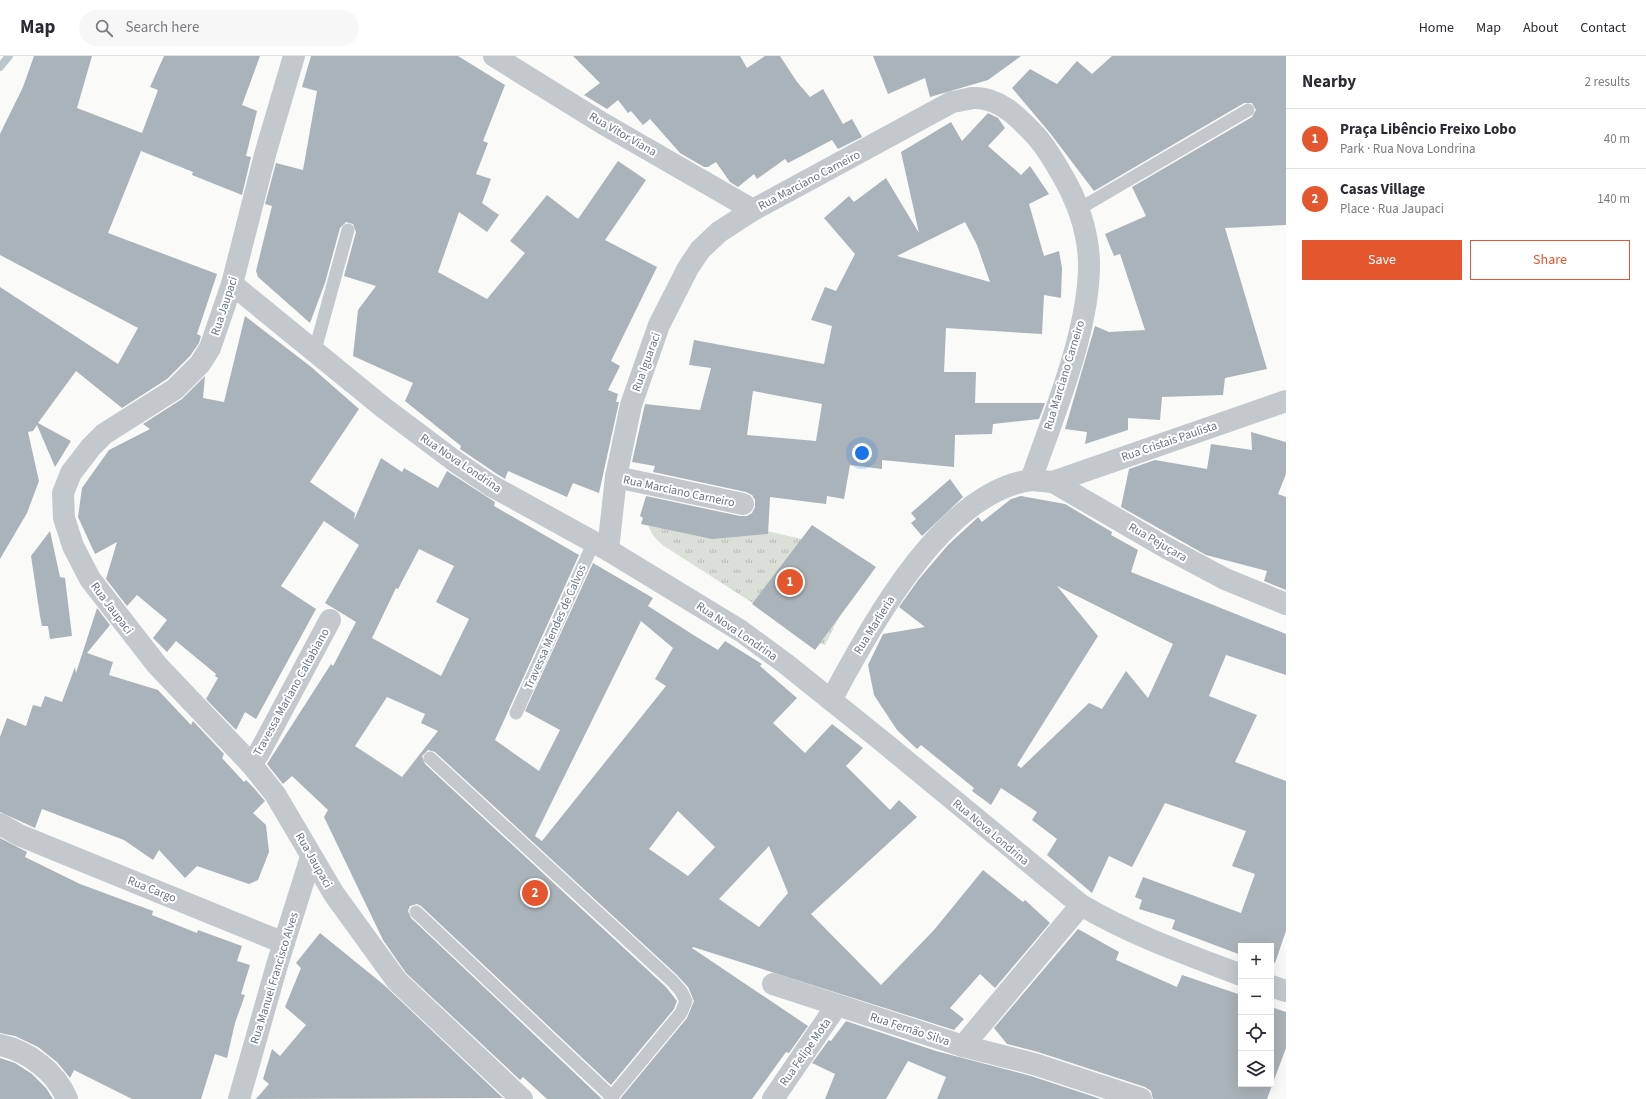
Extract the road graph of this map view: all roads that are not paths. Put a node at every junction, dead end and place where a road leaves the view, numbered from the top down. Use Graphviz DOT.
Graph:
graph roads {
  1 [pos="294,56"];
  2 [pos="494,56"];
  3 [pos="1248,110"];
  4 [pos="1079,209"];
  5 [pos="754,210"];
  6 [pos="348,230"];
  7 [pos="232,284"];
  8 [pos="315,350"];
  9 [pos="1286,401"];
  10 [pos="616,477"];
  11 [pos="1031,480"];
  12 [pos="1053,482"];
  13 [pos="743,504"];
  14 [pos="601,546"];
  15 [pos="1286,604"];
  16 [pos="330,620"];
  17 [pos="831,700"];
  18 [pos="516,712"];
  19 [pos="430,758"];
  20 [pos="251,764"];
  21 [pos="0,824"];
  22 [pos="311,857"];
  23 [pos="1081,905"];
  24 [pos="416,912"];
  25 [pos="284,943"];
  26 [pos="1238,974"];
  27 [pos="773,984"];
  28 [pos="1274,987"];
  29 [pos="1286,991"];
  30 [pos="838,1005"];
  31 [pos="0,1045"];
  32 [pos="963,1046"];
  33 [pos="63,1093"];
  34 [pos="521,1098"];
  35 [pos="611,1098"];
  36 [pos="239,1099"];
  37 [pos="773,1099"];
  38 [pos="1141,1099"];
  1 -- 7 [label="street, Rua Jaupaci"];
  2 -- 5 [label="street, Rua Vitor Viana"];
  3 -- 4 [label="lane"];
  4 -- 5 [label="street, Rua Marciano Carneiro"];
  4 -- 11 [label="street, Rua Marciano Carneiro"];
  5 -- 10 [label="street, Rua Iguaraci"];
  6 -- 8 [label="lane"];
  7 -- 8 [label="street, Rua Nova Londrina"];
  7 -- 20 [label="street, Rua Jaupaci"];
  8 -- 14 [label="street, Rua Nova Londrina"];
  9 -- 12 [label="street, Rua Cristais Paulista"];
  10 -- 13 [label="street, Rua Marciano Carneiro"];
  10 -- 14 [label="street, Rua Iguaraci"];
  11 -- 12 [label="street, Rua Pejuçara"];
  11 -- 17 [label="street, Rua Marlieria"];
  12 -- 15 [label="street, Rua Pejuçara"];
  14 -- 17 [label="street, Rua Nova Londrina"];
  14 -- 18 [label="lane, Travessa Mendes de Calvos"];
  16 -- 20 [label="street, Travessa Mariano Caltabiano"];
  17 -- 23 [label="street, Rua Nova Londrina"];
  19 -- 35 [label="lane"];
  20 -- 22 [label="street, Rua Jaupaci"];
  21 -- 25 [label="street, Rua Cargo"];
  22 -- 25 [label="street, Rua Manuel Francisco Alves"];
  22 -- 34 [label="street, Rua Jaupaci"];
  23 -- 26 [label="street, Rua Nova Londrina"];
  23 -- 32 [label="street, Rua Fernão Silva"];
  24 -- 35 [label="lane"];
  25 -- 36 [label="street, Rua Manuel Francisco Alves"];
  27 -- 30 [label="street, Rua Fernão Silva"];
  28 -- 29 [label="street"];
  30 -- 32 [label="street, Rua Fernão Silva"];
  30 -- 37 [label="street, Rua Felipe Mota"];
  31 -- 33 [label="street"];
  32 -- 38 [label="street"];
}
